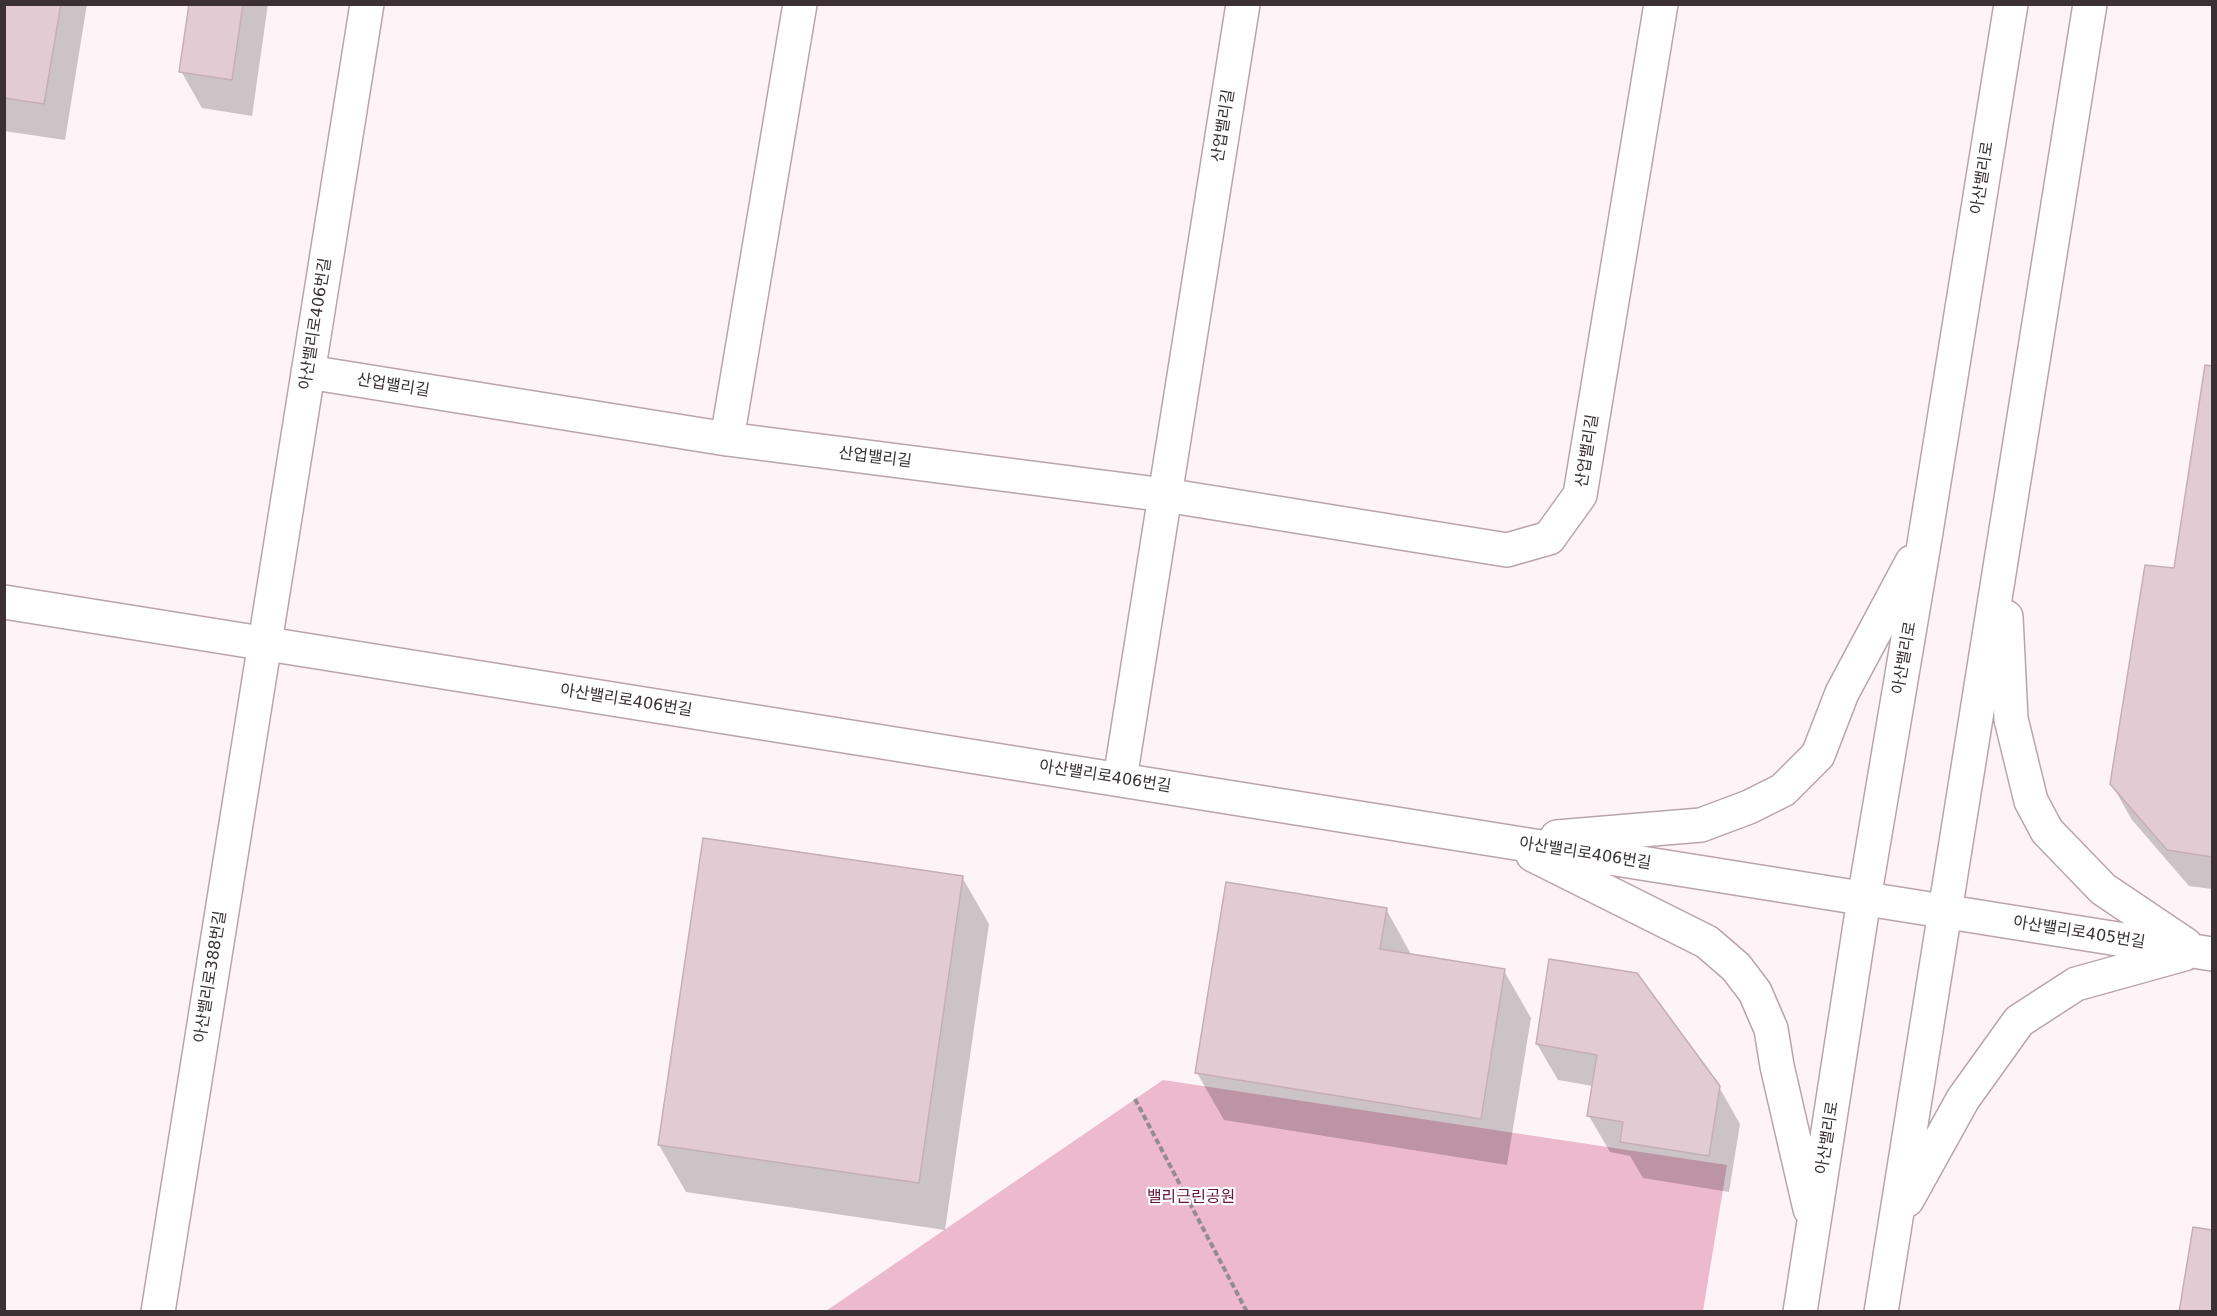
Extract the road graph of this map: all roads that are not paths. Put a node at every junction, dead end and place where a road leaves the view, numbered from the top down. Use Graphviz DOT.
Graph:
graph roads {
  1 [pos="367,4"];
  2 [pos="800,4"];
  3 [pos="1243,4"];
  4 [pos="1661,4"];
  5 [pos="2011,4"];
  6 [pos="2090,4"];
  7 [pos="308,372"];
  8 [pos="727,439"];
  9 [pos="1165,495"];
  10 [pos="1925,538"];
  11 [pos="2002,550"];
  12 [pos="4,602"];
  13 [pos="265,643"];
  14 [pos="1120,779"];
  15 [pos="1505,841"];
  16 [pos="1864,898"];
  17 [pos="1946,911"];
  18 [pos="2204,952"];
  19 [pos="1896,1221"];
  20 [pos="1814,1226"];
  21 [pos="158,1311"];
  22 [pos="1800,1311"];
  23 [pos="1881,1311"];
  1 -- 7 [label="street, 아산밸리로406번길"];
  2 -- 8 [label="street"];
  3 -- 9 [label="street, 산업밸리길"];
  4 -- 9 [label="street, 산업밸리길"];
  5 -- 10 [label="street, 아산밸리로"];
  6 -- 11 [label="street"];
  7 -- 8 [label="street, 산업밸리길"];
  7 -- 13 [label="street, 아산밸리로406번길"];
  8 -- 9 [label="street, 산업밸리길"];
  9 -- 14 [label="street, 산업밸리길"];
  10 -- 15 [label="street"];
  10 -- 16 [label="street, 아산밸리로"];
  11 -- 17 [label="street"];
  11 -- 18 [label="street"];
  12 -- 13 [label="street, 아산밸리로406번길"];
  13 -- 14 [label="street, 아산밸리로406번길"];
  13 -- 21 [label="street, 아산밸리로388번길"];
  14 -- 15 [label="street, 아산밸리로406번길"];
  15 -- 16 [label="street, 아산밸리로406번길"];
  15 -- 20 [label="street"];
  16 -- 17 [label="street, 아산밸리로406번길"];
  16 -- 20 [label="street, 아산밸리로"];
  17 -- 18 [label="street, 아산밸리로405번길"];
  17 -- 19 [label="street"];
  18 -- 19 [label="street"];
  19 -- 23 [label="street"];
  20 -- 22 [label="street, 아산밸리로"];
}
